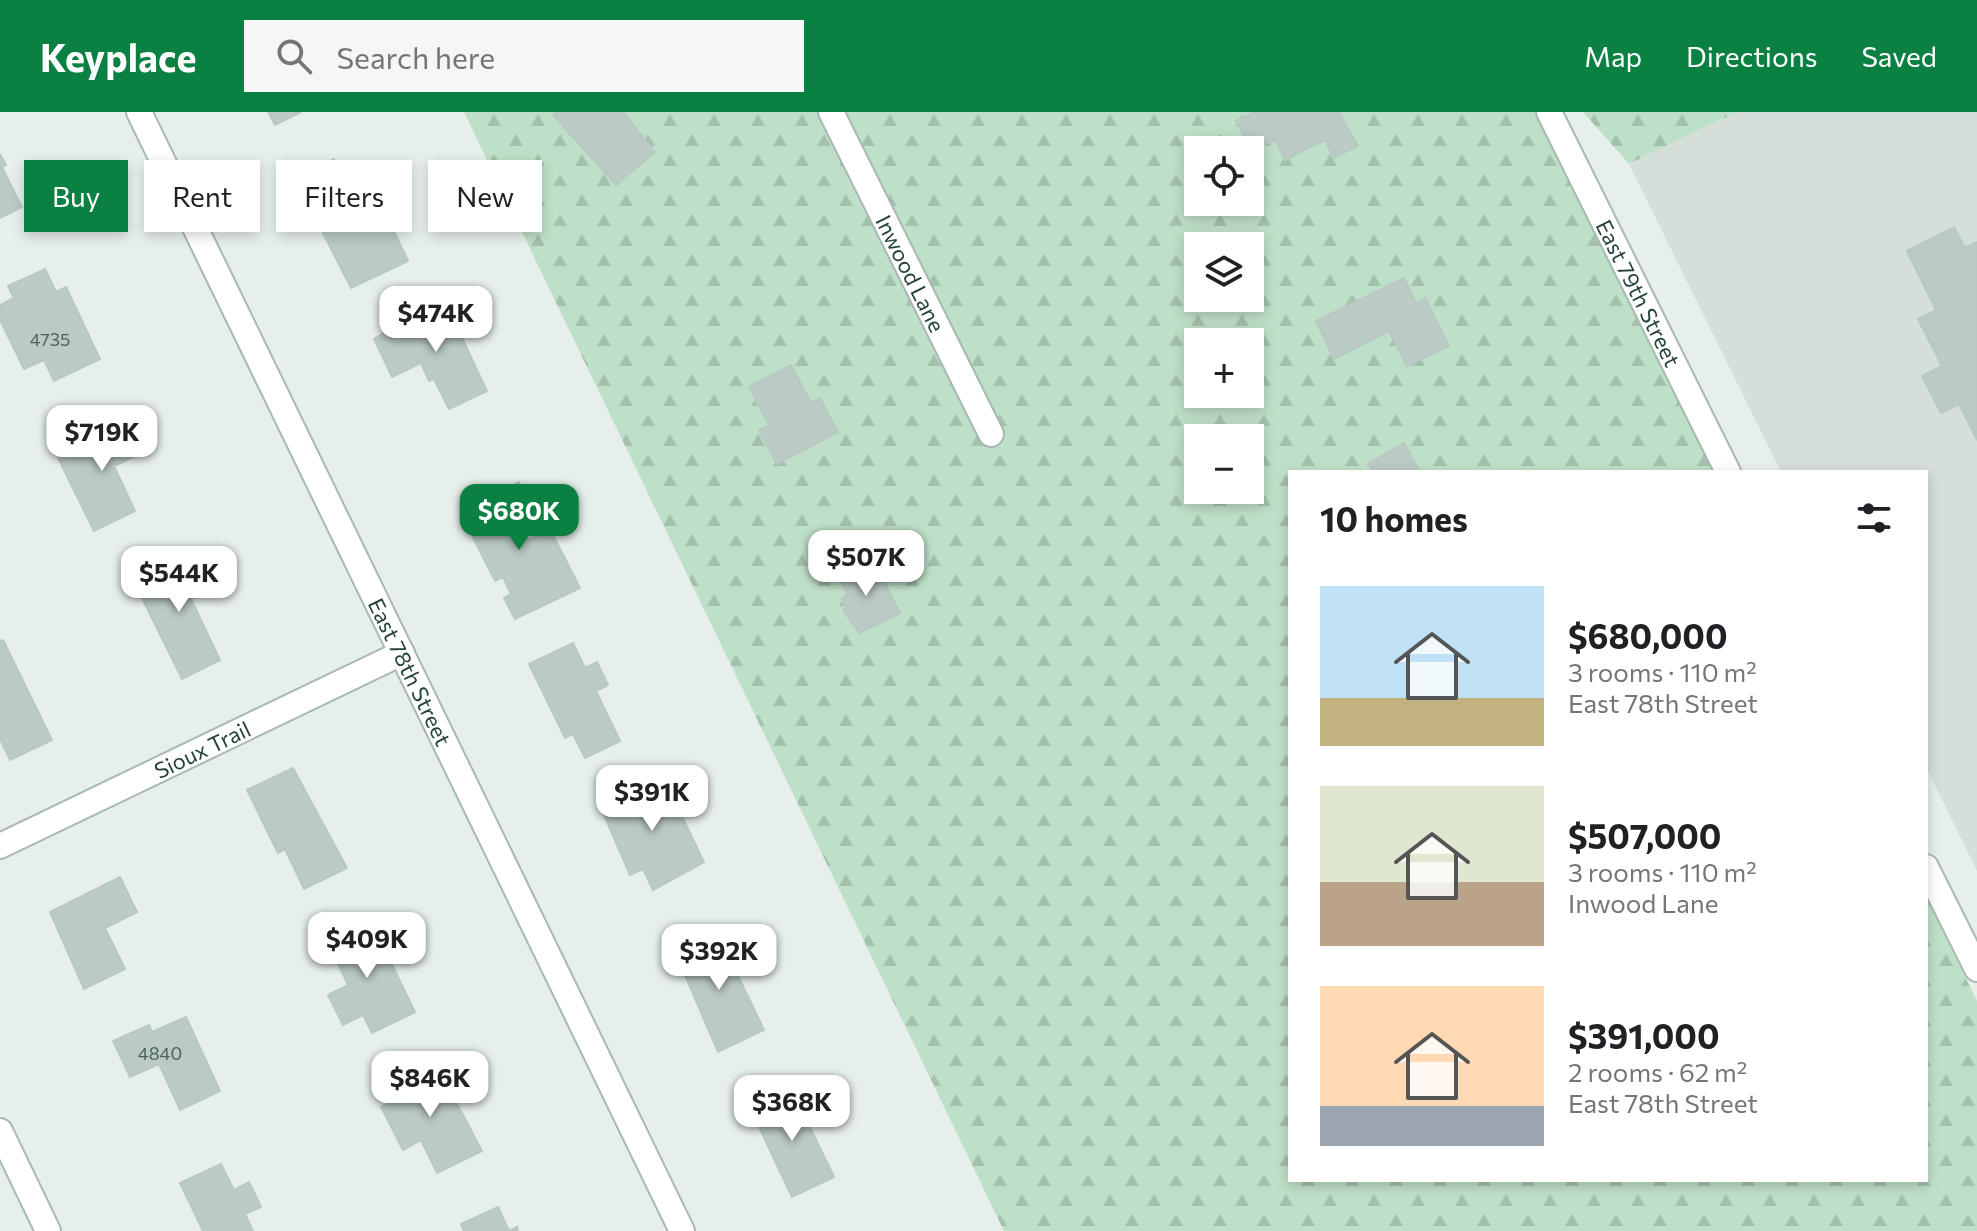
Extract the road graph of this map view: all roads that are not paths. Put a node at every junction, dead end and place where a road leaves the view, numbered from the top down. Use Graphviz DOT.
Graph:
graph roads {
  1 [pos="139,112"];
  2 [pos="831,112"];
  3 [pos="1549,112"];
  4 [pos="991,434"];
  5 [pos="1727,470"];
  6 [pos="402,653"];
  7 [pos="0,846"];
  8 [pos="1928,871"];
  9 [pos="1977,969"];
  10 [pos="0,1131"];
  11 [pos="48,1231"];
  12 [pos="682,1231"];
  1 -- 6 [label="street, East 78th Street"];
  2 -- 4 [label="street, Inwood Lane"];
  3 -- 5 [label="street, East 79th Street"];
  6 -- 7 [label="street, Sioux Trail"];
  6 -- 12 [label="street, East 78th Street"];
  8 -- 9 [label="street"];
  10 -- 11 [label="street"];
}
